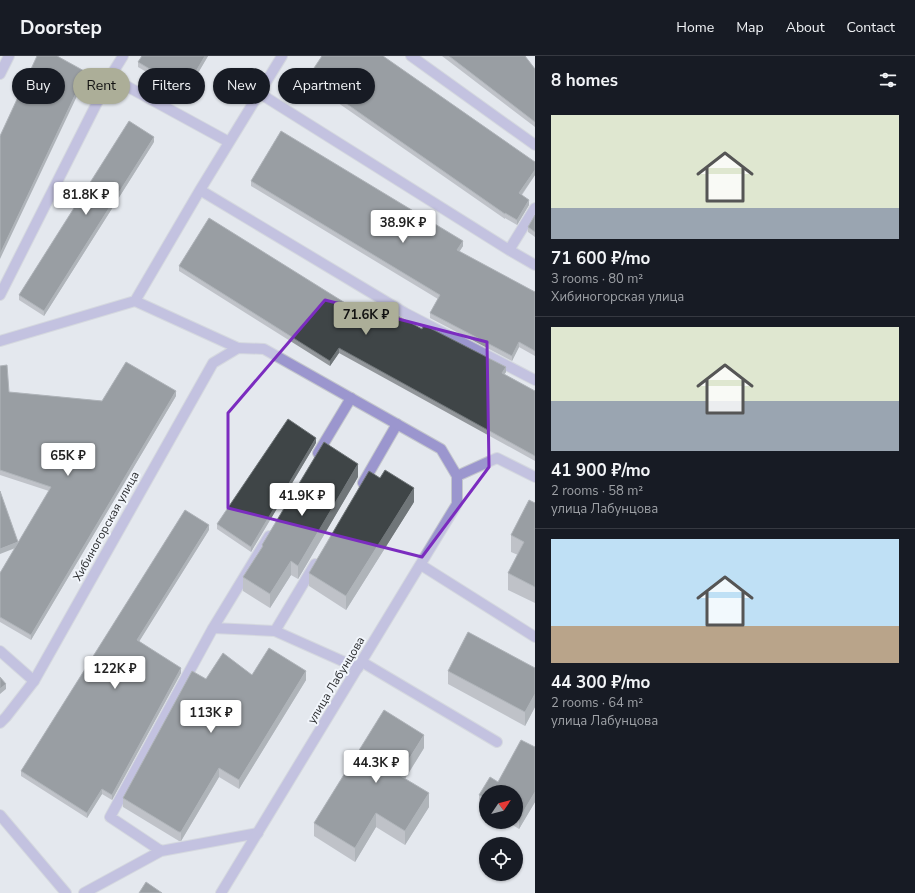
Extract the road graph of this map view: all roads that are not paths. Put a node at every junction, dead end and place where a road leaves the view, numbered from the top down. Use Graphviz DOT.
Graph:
graph roads {
  1 [pos="9,56"];
  2 [pos="122,56"];
  3 [pos="282,56"];
  4 [pos="411,56"];
  5 [pos="115,68"];
  6 [pos="0,74"];
  7 [pos="270,75"];
  8 [pos="130,88"];
  9 [pos="270,100"];
  10 [pos="96,104"];
  11 [pos="252,104"];
  12 [pos="229,142"];
  13 [pos="535,145"];
  14 [pos="200,190"];
  15 [pos="535,208"];
  16 [pos="509,250"];
  17 [pos="535,265"];
  18 [pos="0,295"];
  19 [pos="135,301"];
  20 [pos="0,341"];
  21 [pos="238,348"];
  22 [pos="535,380"];
  23 [pos="351,398"];
  24 [pos="397,424"];
  25 [pos="314,459"];
  26 [pos="457,476"];
  27 [pos="535,477"];
  28 [pos="357,493"];
  29 [pos="274,527"];
  30 [pos="320,555"];
  31 [pos="421,565"];
  32 [pos="213,628"];
  33 [pos="275,631"];
  34 [pos="535,637"];
  35 [pos="0,651"];
  36 [pos="360,665"];
  37 [pos="34,681"];
  38 [pos="0,723"];
  39 [pos="497,742"];
  40 [pos="0,815"];
  41 [pos="258,833"];
  42 [pos="161,851"];
  43 [pos="66,893"];
  44 [pos="84,893"];
  45 [pos="221,893"];
  1 -- 6 [label="street"];
  2 -- 5 [label="street"];
  3 -- 7 [label="street"];
  4 -- 13 [label="street"];
  8 -- 12 [label="street"];
  9 -- 16 [label="street"];
  10 -- 18 [label="street"];
  11 -- 12 [label="street"];
  12 -- 14 [label="street"];
  14 -- 19 [label="street"];
  14 -- 22 [label="street"];
  15 -- 16 [label="street"];
  16 -- 17 [label="street"];
  19 -- 20 [label="street"];
  19 -- 21 [label="street"];
  21 -- 23 [label="street"];
  21 -- 37 [label="street, Хибиногорская улица"];
  23 -- 24 [label="street"];
  23 -- 25 [label="street"];
  24 -- 26 [label="street"];
  24 -- 28 [label="street"];
  26 -- 27 [label="street"];
  26 -- 31 [label="street, улица Лабунцова"];
  29 -- 32 [label="street"];
  30 -- 33 [label="street"];
  31 -- 34 [label="street"];
  31 -- 36 [label="street, улица Лабунцова"];
  32 -- 33 [label="street"];
  32 -- 42 [label="street"];
  33 -- 36 [label="street"];
  35 -- 37 [label="street"];
  36 -- 39 [label="street"];
  36 -- 41 [label="street, улица Лабунцова"];
  37 -- 38 [label="street, Хибиногорская улица"];
  40 -- 43 [label="street"];
  41 -- 42 [label="street"];
  41 -- 45 [label="street, улица Лабунцова"];
  42 -- 44 [label="street"];
}
